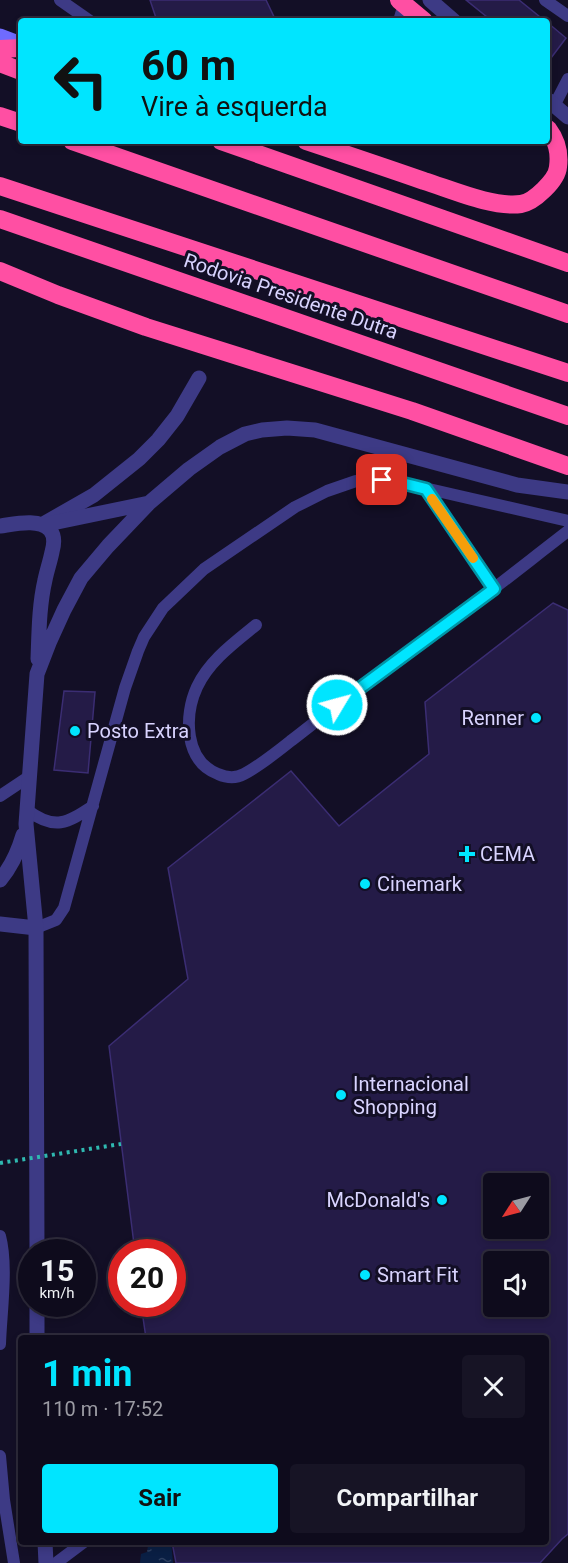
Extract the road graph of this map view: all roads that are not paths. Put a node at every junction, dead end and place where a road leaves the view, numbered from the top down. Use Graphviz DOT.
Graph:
graph roads {
  1 [pos="60,0"];
  2 [pos="430,0"];
  3 [pos="545,0"];
  4 [pos="400,8"];
  5 [pos="568,16"];
  6 [pos="86,18"];
  7 [pos="418,18"];
  8 [pos="451,18"];
  9 [pos="0,36"];
  10 [pos="18,45"];
  11 [pos="18,47"];
  12 [pos="0,50"];
  13 [pos="0,63"];
  14 [pos="18,70"];
  15 [pos="568,79"];
  16 [pos="551,103"];
  17 [pos="0,116"];
  18 [pos="568,117"];
  19 [pos="18,122"];
  20 [pos="550,133"];
  21 [pos="81,144"];
  22 [pos="230,144"];
  23 [pos="315,144"];
  24 [pos="0,186"];
  25 [pos="0,219"];
  26 [pos="568,263"];
  27 [pos="0,271"];
  28 [pos="568,314"];
  29 [pos="568,373"];
  30 [pos="199,378"];
  31 [pos="568,416"];
  32 [pos="568,466"];
  33 [pos="426,489"];
  34 [pos="568,492"];
  35 [pos="149,503"];
  36 [pos="568,521"];
  37 [pos="43,525"];
  38 [pos="0,526"];
  39 [pos="568,531"];
  40 [pos="494,589"];
  41 [pos="256,625"];
  42 [pos="37,674"];
  43 [pos="30,776"];
  44 [pos="0,796"];
  45 [pos="93,806"];
  46 [pos="27,817"];
  47 [pos="0,880"];
  48 [pos="0,924"];
  49 [pos="36,928"];
  50 [pos="0,1236"];
  51 [pos="37,1239"];
  52 [pos="37,1317"];
  53 [pos="37,1335"];
  54 [pos="0,1344"];
  55 [pos="0,1456"];
  56 [pos="0,1541"];
  57 [pos="45,1545"];
  58 [pos="80,1545"];
  59 [pos="13,1547"];
  60 [pos="15,1563"];
  61 [pos="46,1563"];
  62 [pos="56,1563"];
  1 -- 6 [label="lane"];
  2 -- 8 [label="street"];
  3 -- 5 [label="lane"];
  4 -- 7 [label="highway"];
  9 -- 10 [label="main road"];
  11 -- 12 [label="highway"];
  13 -- 14 [label="highway"];
  15 -- 16 [label="lane"];
  16 -- 18 [label="street"];
  17 -- 19 [label="highway"];
  20 -- 23 [label="highway"];
  21 -- 28 [label="highway"];
  22 -- 26 [label="highway"];
  24 -- 29 [label="highway, Rodovia Presidente Dutra"];
  25 -- 31 [label="highway, Rodovia Presidente Dutra"];
  27 -- 32 [label="highway"];
  30 -- 37 [label="street"];
  33 -- 36 [label="lane"];
  33 -- 40 [label="lane"];
  33 -- 45 [label="lane"];
  34 -- 35 [label="street"];
  35 -- 37 [label="street"];
  35 -- 42 [label="street"];
  37 -- 38 [label="street"];
  37 -- 42 [label="street"];
  39 -- 40 [label="lane"];
  40 -- 41 [label="lane"];
  42 -- 43 [label="street"];
  43 -- 44 [label="lane"];
  43 -- 46 [label="street"];
  45 -- 46 [label="lane"];
  45 -- 49 [label="lane"];
  46 -- 47 [label="street"];
  46 -- 49 [label="street"];
  48 -- 49 [label="street"];
  49 -- 51 [label="street"];
  50 -- 54 [label="lane"];
  52 -- 53 [label="street"];
  55 -- 59 [label="lane"];
  56 -- 59 [label="lane"];
  57 -- 61 [label="street"];
  58 -- 62 [label="lane"];
  59 -- 60 [label="lane"];
}
